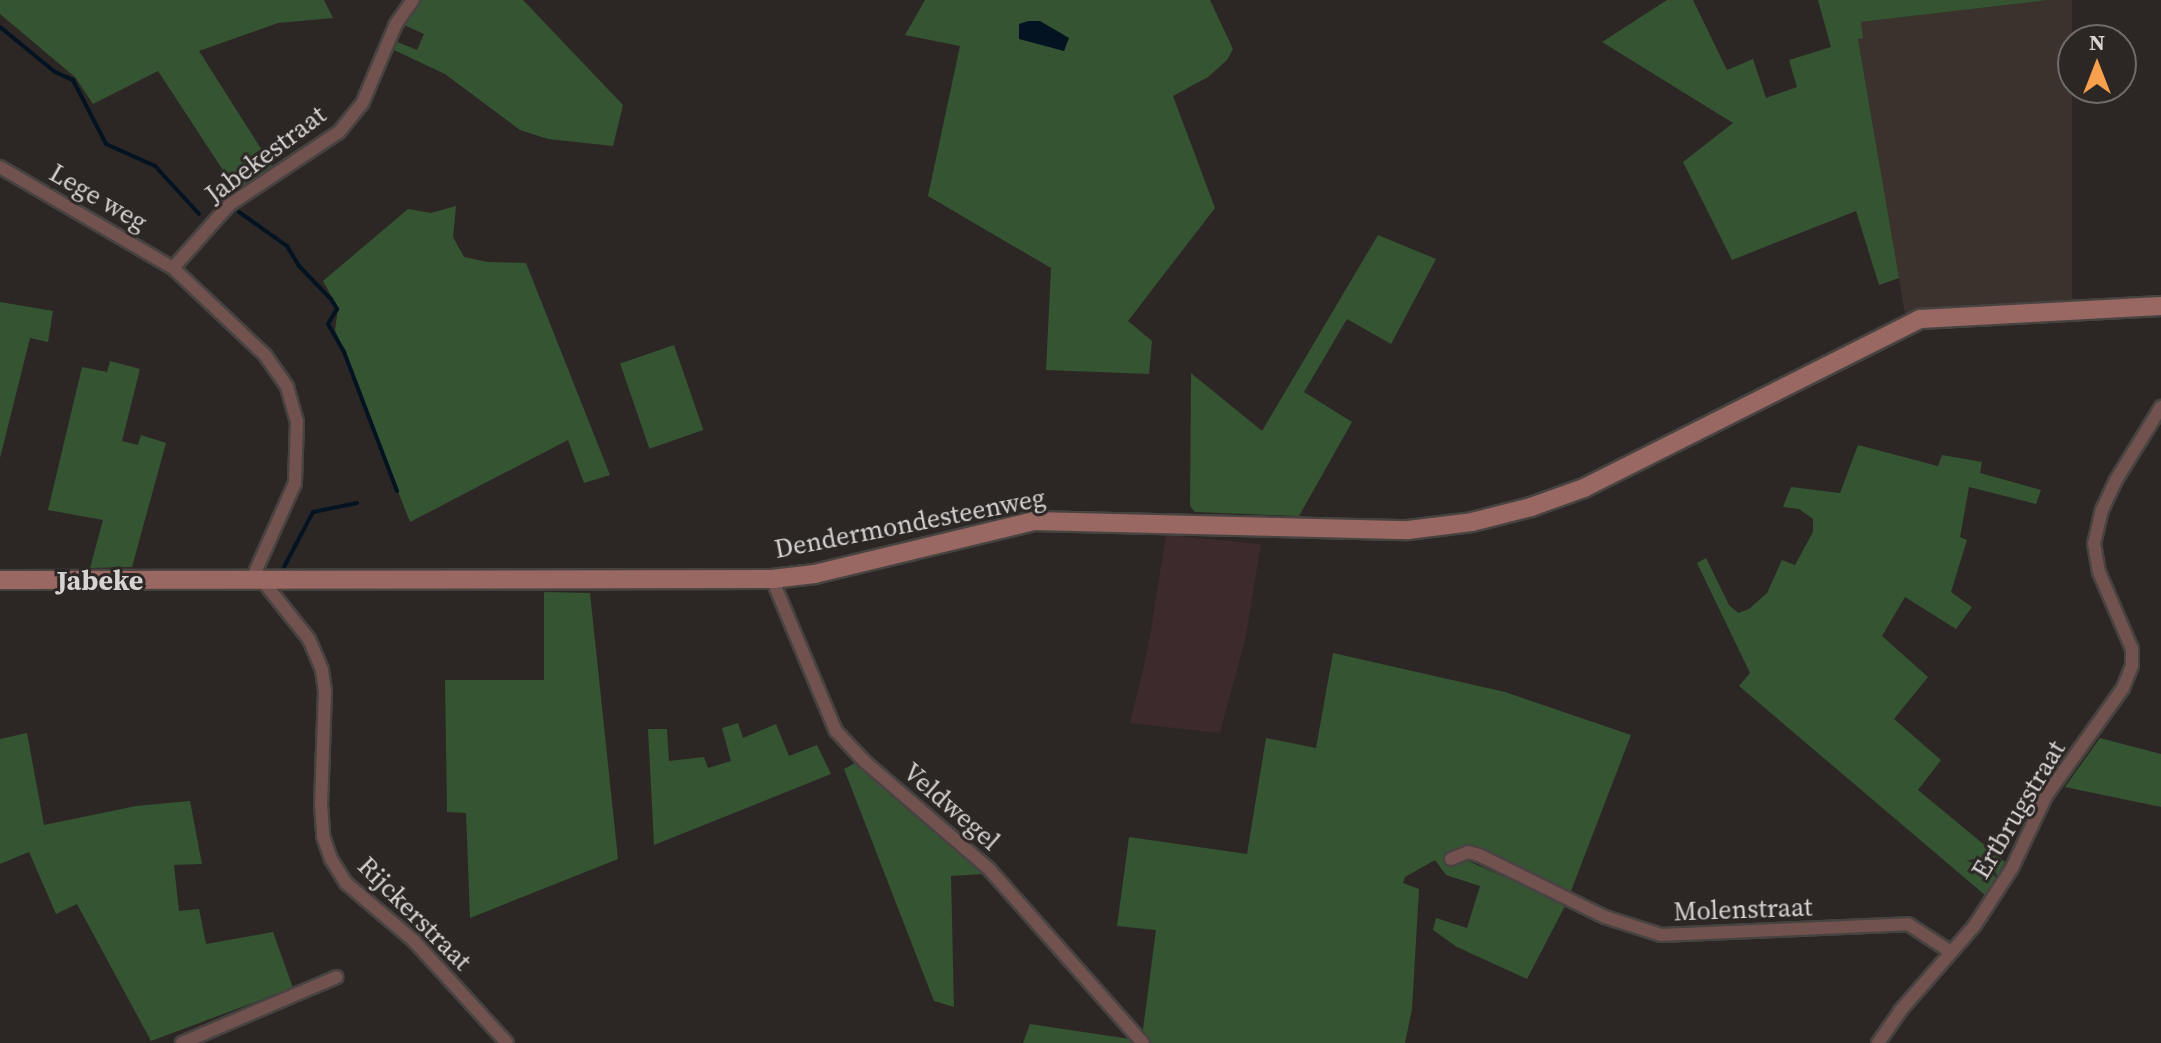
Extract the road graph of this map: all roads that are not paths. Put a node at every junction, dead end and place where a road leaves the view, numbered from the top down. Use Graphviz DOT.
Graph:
graph roads {
  1 [pos="413,0"];
  2 [pos="0,167"];
  3 [pos="173,268"];
  4 [pos="2161,306"];
  5 [pos="2161,407"];
  6 [pos="772,579"];
  7 [pos="0,580"];
  8 [pos="257,580"];
  9 [pos="1451,859"];
  10 [pos="1951,952"];
  11 [pos="337,977"];
  12 [pos="182,1043"];
  13 [pos="507,1043"];
  14 [pos="1143,1043"];
  15 [pos="1878,1043"];
  1 -- 3 [label="street, Jabekestraat"];
  2 -- 3 [label="street, Lege weg"];
  3 -- 8 [label="street"];
  4 -- 6 [label="main road, Dendermondesteenweg"];
  5 -- 10 [label="street, Ertbrugstraat"];
  6 -- 8 [label="main road, Dendermondesteenweg"];
  6 -- 14 [label="street, Veldwegel"];
  7 -- 8 [label="main road, Dendermondesteenweg"];
  8 -- 13 [label="street, Rijckerstraat"];
  9 -- 10 [label="street, Molenstraat"];
  10 -- 15 [label="street, Ertbrugstraat"];
  11 -- 12 [label="street"];
}
